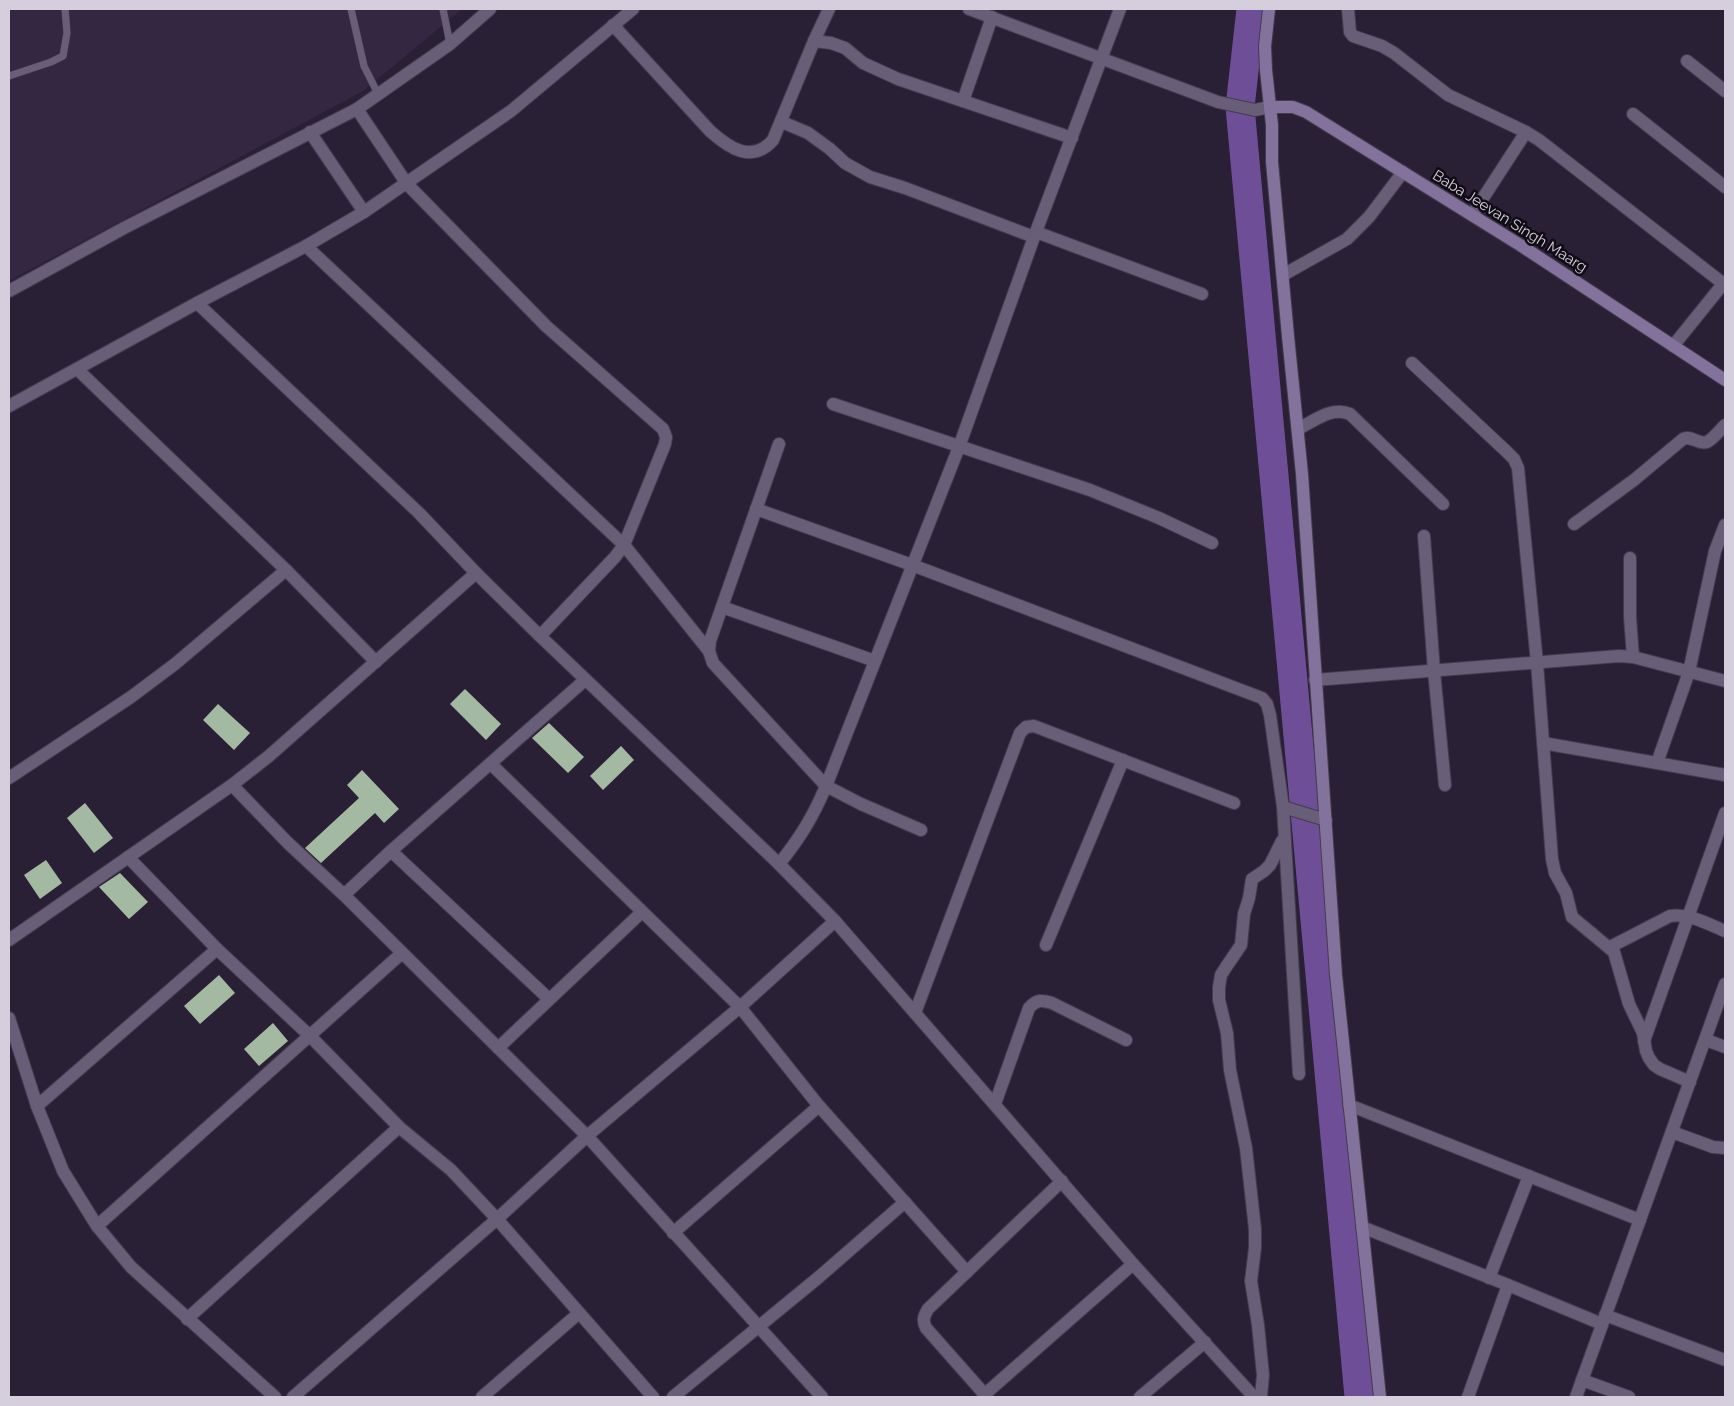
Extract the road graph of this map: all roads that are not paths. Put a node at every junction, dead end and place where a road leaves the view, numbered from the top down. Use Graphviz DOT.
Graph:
graph roads {
  1 [pos="65,9"];
  2 [pos="351,9"];
  3 [pos="444,9"];
  4 [pos="490,9"];
  5 [pos="633,9"];
  6 [pos="829,9"];
  7 [pos="969,9"];
  8 [pos="1120,9"];
  9 [pos="1269,9"];
  10 [pos="1348,9"];
  11 [pos="992,17"];
  12 [pos="613,25"];
  13 [pos="814,41"];
  14 [pos="450,44"];
  15 [pos="1101,57"];
  16 [pos="1687,61"];
  17 [pos="9,76"];
  18 [pos="1725,91"];
  19 [pos="378,94"];
  20 [pos="963,101"];
  21 [pos="1270,107"];
  22 [pos="357,109"];
  23 [pos="1633,114"];
  24 [pos="782,122"];
  25 [pos="310,132"];
  26 [pos="1526,132"];
  27 [pos="1072,138"];
  28 [pos="1403,172"];
  29 [pos="407,184"];
  30 [pos="1725,187"];
  31 [pos="364,212"];
  32 [pos="1472,215"];
  33 [pos="1035,234"];
  34 [pos="306,246"];
  35 [pos="1282,275"];
  36 [pos="1724,284"];
  37 [pos="9,291"];
  38 [pos="1202,294"];
  39 [pos="197,303"];
  40 [pos="1674,346"];
  41 [pos="1412,362"];
  42 [pos="77,369"];
  43 [pos="1725,380"];
  44 [pos="833,404"];
  45 [pos="9,406"];
  46 [pos="1725,425"];
  47 [pos="1298,429"];
  48 [pos="779,444"];
  49 [pos="959,447"];
  50 [pos="1444,504"];
  51 [pos="756,509"];
  52 [pos="1574,524"];
  53 [pos="1725,525"];
  54 [pos="1424,536"];
  55 [pos="1212,543"];
  56 [pos="624,545"];
  57 [pos="1630,558"];
  58 [pos="912,565"];
  59 [pos="286,570"];
  60 [pos="476,573"];
  61 [pos="722,607"];
  62 [pos="540,636"];
  63 [pos="709,652"];
  64 [pos="1632,657"];
  65 [pos="875,661"];
  66 [pos="376,662"];
  67 [pos="1537,663"];
  68 [pos="1434,671"];
  69 [pos="1689,672"];
  70 [pos="585,680"];
  71 [pos="1315,680"];
  72 [pos="1725,681"];
  73 [pos="1543,743"];
  74 [pos="1123,760"];
  75 [pos="1657,763"];
  76 [pos="490,764"];
  77 [pos="1725,775"];
  78 [pos="9,778"];
  79 [pos="232,785"];
  80 [pos="1445,785"];
  81 [pos="826,786"];
  82 [pos="1234,803"];
  83 [pos="1286,808"];
  84 [pos="1725,813"];
  85 [pos="1320,819"];
  86 [pos="921,830"];
  87 [pos="1284,836"];
  88 [pos="391,851"];
  89 [pos="128,857"];
  90 [pos="779,864"];
  91 [pos="344,895"];
  92 [pos="642,912"];
  93 [pos="1690,917"];
  94 [pos="835,921"];
  95 [pos="1725,931"];
  96 [pos="9,940"];
  97 [pos="1046,945"];
  98 [pos="1610,947"];
  99 [pos="217,949"];
  100 [pos="402,953"];
  101 [pos="1725,984"];
  102 [pos="549,999"];
  103 [pos="740,1007"];
  104 [pos="915,1013"];
  105 [pos="9,1018"];
  106 [pos="309,1035"];
  107 [pos="1126,1040"];
  108 [pos="1706,1040"];
  109 [pos="1644,1041"];
  110 [pos="1725,1047"];
  111 [pos="498,1048"];
  112 [pos="1298,1074"];
  113 [pos="1690,1082"];
  114 [pos="995,1104"];
  115 [pos="1350,1105"];
  116 [pos="36,1106"];
  117 [pos="819,1106"];
  118 [pos="399,1128"];
  119 [pos="1672,1132"];
  120 [pos="587,1136"];
  121 [pos="1725,1148"];
  122 [pos="1528,1176"];
  123 [pos="1062,1181"];
  124 [pos="905,1202"];
  125 [pos="496,1219"];
  126 [pos="1640,1220"];
  127 [pos="97,1226"];
  128 [pos="1362,1227"];
  129 [pos="673,1233"];
  130 [pos="1133,1264"];
  131 [pos="967,1272"];
  132 [pos="1489,1278"];
  133 [pos="1508,1285"];
  134 [pos="579,1313"];
  135 [pos="187,1319"];
  136 [pos="1604,1320"];
  137 [pos="760,1326"];
  138 [pos="1204,1342"];
  139 [pos="1725,1360"];
  140 [pos="1582,1380"];
  141 [pos="986,1396"];
  142 [pos="275,1397"];
  143 [pos="294,1397"];
  144 [pos="482,1397"];
  145 [pos="653,1397"];
  146 [pos="673,1397"];
  147 [pos="822,1397"];
  148 [pos="1140,1397"];
  149 [pos="1254,1397"];
  150 [pos="1261,1397"];
  151 [pos="1380,1397"];
  152 [pos="1468,1397"];
  153 [pos="1576,1397"];
  154 [pos="1629,1397"];
  1 -- 17 [label="lane"];
  2 -- 19 [label="lane"];
  3 -- 14 [label="lane"];
  4 -- 14 [label="street"];
  5 -- 12 [label="street"];
  6 -- 13 [label="street"];
  7 -- 11 [label="street"];
  8 -- 15 [label="street"];
  9 -- 21 [label="street"];
  10 -- 26 [label="street"];
  11 -- 15 [label="street"];
  11 -- 20 [label="street"];
  12 -- 24 [label="street"];
  12 -- 29 [label="street"];
  13 -- 20 [label="street"];
  13 -- 24 [label="street"];
  14 -- 19 [label="street"];
  15 -- 21 [label="street"];
  15 -- 27 [label="street"];
  16 -- 18 [label="street"];
  19 -- 22 [label="street"];
  20 -- 27 [label="street"];
  21 -- 28 [label="street, Baba Jeevan Singh Maarg"];
  21 -- 35 [label="street"];
  22 -- 25 [label="street"];
  22 -- 29 [label="street"];
  23 -- 30 [label="street"];
  24 -- 33 [label="street"];
  25 -- 31 [label="street"];
  25 -- 37 [label="street"];
  26 -- 32 [label="street"];
  26 -- 36 [label="street"];
  27 -- 33 [label="street"];
  28 -- 32 [label="street, Baba Jeevan Singh Maarg"];
  28 -- 35 [label="street"];
  29 -- 31 [label="street"];
  29 -- 56 [label="street"];
  31 -- 34 [label="street"];
  32 -- 40 [label="street, Baba Jeevan Singh Maarg"];
  33 -- 38 [label="street"];
  33 -- 49 [label="street"];
  34 -- 39 [label="street"];
  34 -- 56 [label="street"];
  35 -- 47 [label="street"];
  36 -- 40 [label="street"];
  39 -- 42 [label="street"];
  39 -- 60 [label="street"];
  40 -- 43 [label="street, Baba Jeevan Singh Maarg"];
  41 -- 67 [label="street"];
  42 -- 45 [label="street"];
  42 -- 59 [label="street"];
  44 -- 49 [label="street"];
  46 -- 52 [label="street"];
  47 -- 50 [label="street"];
  47 -- 71 [label="street"];
  48 -- 51 [label="street"];
  49 -- 55 [label="street"];
  49 -- 58 [label="street"];
  51 -- 58 [label="street"];
  51 -- 61 [label="street"];
  53 -- 69 [label="street"];
  54 -- 68 [label="street"];
  56 -- 62 [label="street"];
  56 -- 63 [label="street"];
  57 -- 64 [label="street"];
  58 -- 65 [label="street"];
  58 -- 83 [label="street"];
  59 -- 66 [label="street"];
  59 -- 78 [label="street"];
  60 -- 62 [label="street"];
  60 -- 66 [label="street"];
  61 -- 63 [label="street"];
  61 -- 65 [label="street"];
  62 -- 70 [label="street"];
  63 -- 81 [label="street"];
  64 -- 67 [label="street"];
  64 -- 69 [label="street"];
  65 -- 81 [label="street"];
  66 -- 79 [label="street"];
  67 -- 68 [label="street"];
  67 -- 73 [label="street"];
  68 -- 71 [label="street"];
  68 -- 80 [label="street"];
  69 -- 72 [label="street"];
  69 -- 75 [label="street"];
  70 -- 76 [label="street"];
  70 -- 90 [label="street"];
  71 -- 85 [label="street"];
  73 -- 75 [label="street"];
  73 -- 98 [label="street"];
  74 -- 82 [label="street"];
  74 -- 97 [label="street"];
  74 -- 104 [label="street"];
  75 -- 77 [label="street"];
  76 -- 88 [label="street"];
  76 -- 92 [label="street"];
  79 -- 89 [label="street"];
  79 -- 91 [label="street"];
  81 -- 86 [label="street"];
  81 -- 90 [label="street"];
  83 -- 85 [label="street"];
  83 -- 87 [label="street"];
  84 -- 93 [label="street"];
  85 -- 115 [label="street"];
  87 -- 112 [label="street"];
  87 -- 150 [label="street"];
  88 -- 91 [label="street"];
  88 -- 102 [label="street"];
  89 -- 96 [label="street"];
  89 -- 99 [label="street"];
  90 -- 94 [label="street"];
  91 -- 100 [label="street"];
  92 -- 102 [label="street"];
  92 -- 103 [label="street"];
  93 -- 95 [label="street"];
  93 -- 98 [label="street"];
  93 -- 109 [label="street"];
  94 -- 103 [label="street"];
  94 -- 104 [label="street"];
  98 -- 109 [label="street"];
  99 -- 106 [label="street"];
  99 -- 116 [label="street"];
  100 -- 106 [label="street"];
  100 -- 111 [label="street"];
  101 -- 108 [label="street"];
  102 -- 111 [label="street"];
  103 -- 117 [label="street"];
  103 -- 120 [label="street"];
  104 -- 114 [label="street"];
  105 -- 116 [label="street"];
  106 -- 118 [label="street"];
  106 -- 127 [label="street"];
  107 -- 114 [label="street"];
  108 -- 110 [label="street"];
  108 -- 113 [label="street"];
  109 -- 113 [label="street"];
  111 -- 120 [label="street"];
  113 -- 119 [label="street"];
  114 -- 123 [label="street"];
  115 -- 122 [label="street"];
  115 -- 128 [label="street"];
  116 -- 127 [label="street"];
  117 -- 124 [label="street"];
  117 -- 129 [label="street"];
  118 -- 125 [label="street"];
  118 -- 135 [label="street"];
  119 -- 121 [label="street"];
  119 -- 126 [label="street"];
  120 -- 125 [label="street"];
  120 -- 129 [label="street"];
  122 -- 126 [label="street"];
  122 -- 132 [label="street"];
  123 -- 130 [label="street"];
  123 -- 131 [label="street"];
  124 -- 131 [label="street"];
  124 -- 137 [label="street"];
  125 -- 134 [label="street"];
  125 -- 143 [label="street"];
  126 -- 136 [label="street"];
  127 -- 135 [label="street"];
  128 -- 132 [label="street"];
  128 -- 151 [label="street"];
  129 -- 137 [label="street"];
  130 -- 138 [label="street"];
  130 -- 141 [label="street"];
  131 -- 141 [label="street"];
  132 -- 133 [label="street"];
  133 -- 136 [label="street"];
  133 -- 152 [label="street"];
  134 -- 144 [label="street"];
  134 -- 145 [label="street"];
  135 -- 142 [label="street"];
  136 -- 139 [label="street"];
  136 -- 140 [label="street"];
  137 -- 146 [label="street"];
  137 -- 147 [label="street"];
  138 -- 148 [label="street"];
  138 -- 149 [label="street"];
  140 -- 153 [label="street"];
  140 -- 154 [label="street"];
}
